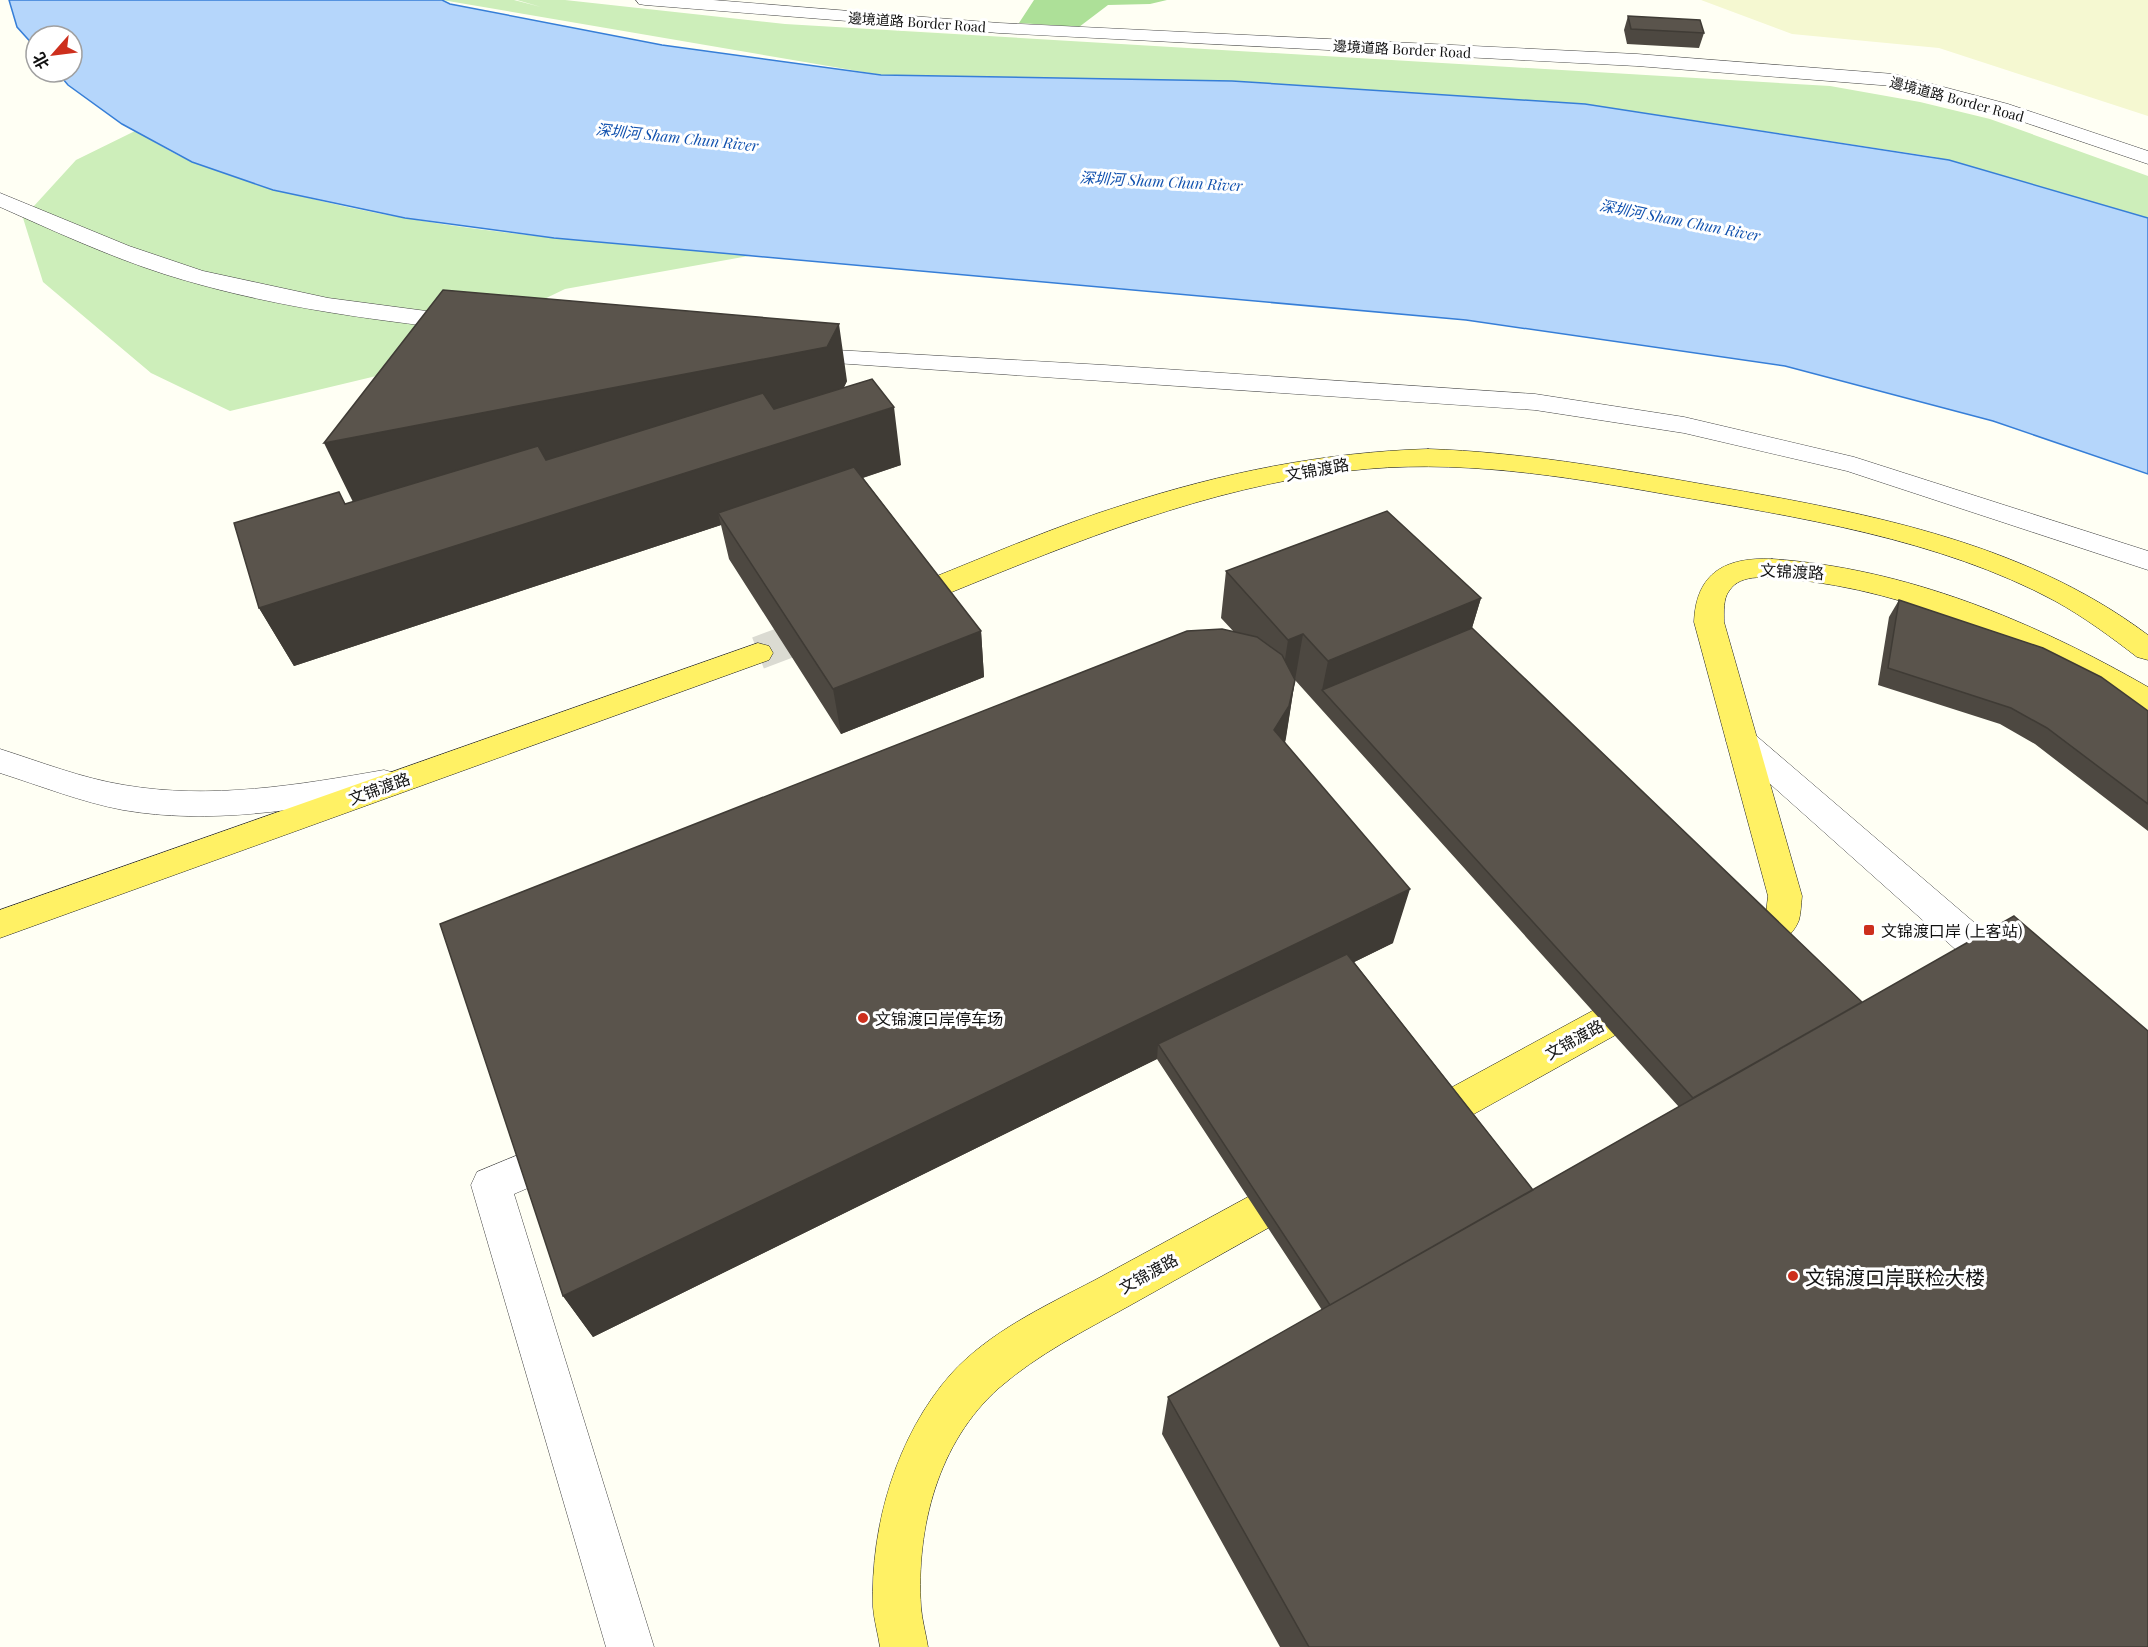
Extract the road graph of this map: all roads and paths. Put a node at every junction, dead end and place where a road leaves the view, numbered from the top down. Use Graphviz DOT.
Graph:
graph roads {
  1 [pos="645,0"];
  2 [pos="2148,158"];
  3 [pos="0,199"];
  4 [pos="491,326"];
  5 [pos="782,354"];
  6 [pos="2148,561"];
  7 [pos="937,587"];
  8 [pos="2148,650"];
  9 [pos="758,653"];
  10 [pos="2148,701"];
  11 [pos="1742,741"];
  12 [pos="0,761"];
  13 [pos="410,777"];
  14 [pos="0,924"];
  15 [pos="1711,964"];
  16 [pos="1669,987"];
  17 [pos="2031,994"];
  18 [pos="1396,1137"];
  19 [pos="535,1166"];
  20 [pos="1333,1172"];
  21 [pos="630,1647"];
  22 [pos="904,1647"];
  1 -- 2 [label="lane, 邊境道路 Border Road"];
  3 -- 4 [label="lane"];
  5 -- 6 [label="lane"];
  7 -- 8 [label="main road, 文锦渡路"];
  9 -- 13 [label="main road, 文锦渡路"];
  10 -- 11 [label="main road, 文锦渡路"];
  11 -- 15 [label="main road, 文锦渡路"];
  11 -- 17 [label="lane"];
  12 -- 13 [label="lane"];
  13 -- 14 [label="main road, 文锦渡路"];
  16 -- 18 [label="main road, 文锦渡路"];
  19 -- 21 [label="lane"];
  20 -- 22 [label="main road, 文锦渡路"];
}
